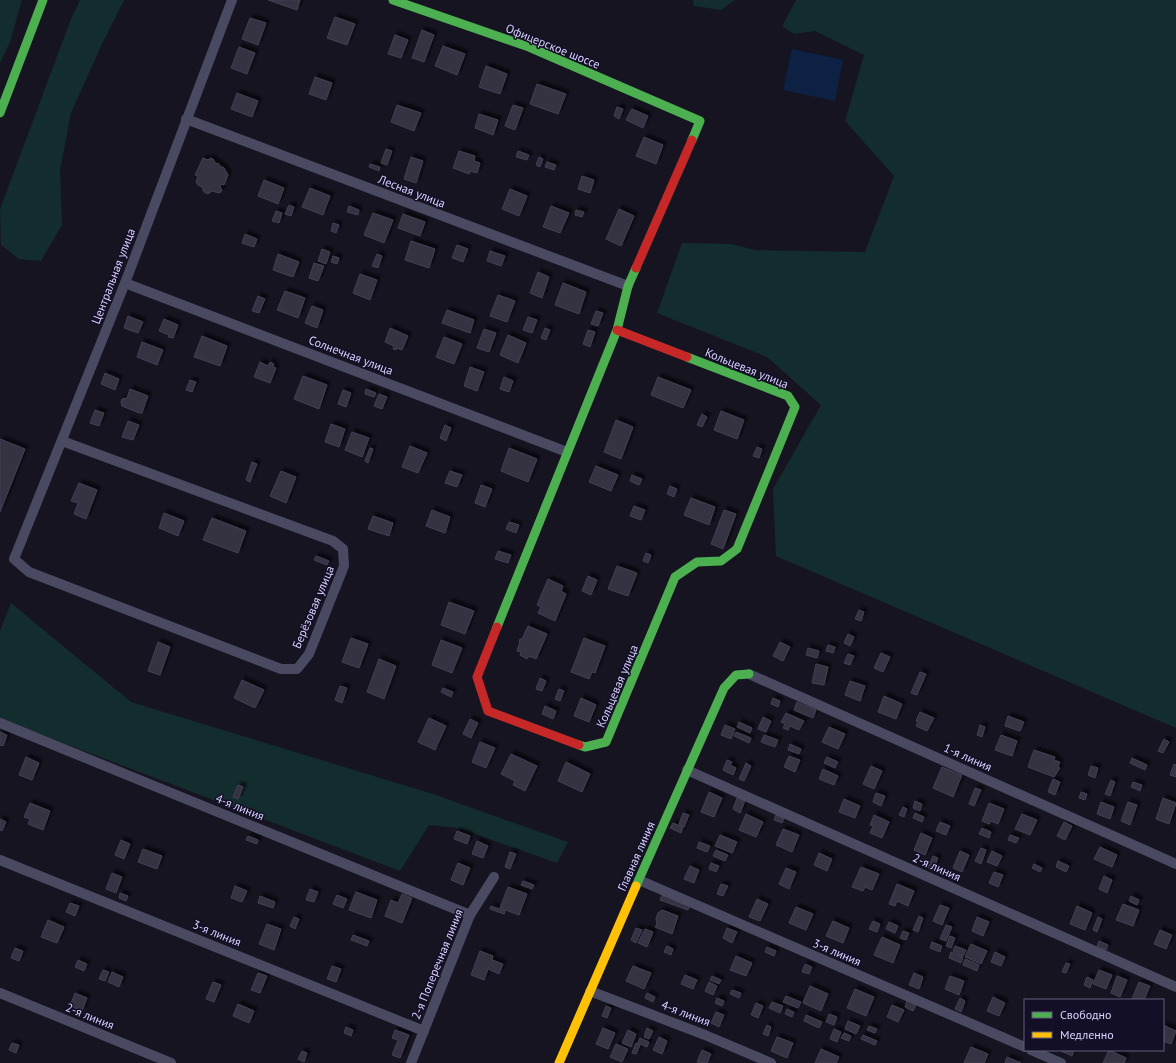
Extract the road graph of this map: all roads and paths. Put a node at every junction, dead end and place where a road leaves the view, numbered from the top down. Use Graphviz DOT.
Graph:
graph roads {
  1 [pos="43,0"];
  2 [pos="232,0"];
  3 [pos="393,0"];
  4 [pos="0,113"];
  5 [pos="186,119"];
  6 [pos="700,121"];
  7 [pos="125,283"];
  8 [pos="628,286"];
  9 [pos="617,330"];
  10 [pos="62,441"];
  11 [pos="567,452"];
  12 [pos="14,559"];
  13 [pos="749,674"];
  14 [pos="0,723"];
  15 [pos="687,770"];
  16 [pos="0,860"];
  17 [pos="1176,864"];
  18 [pos="494,877"];
  19 [pos="639,880"];
  20 [pos="470,915"];
  21 [pos="1176,987"];
  22 [pos="590,991"];
  23 [pos="0,993"];
  24 [pos="424,1031"];
  25 [pos="1024,1048"];
  26 [pos="1033,1051"];
  27 [pos="171,1063"];
  28 [pos="411,1063"];
  29 [pos="559,1063"];
  30 [pos="771,1063"];
  31 [pos="1061,1063"];
  1 -- 4 [label="street"];
  2 -- 5 [label="street, Центральная улица"];
  3 -- 6 [label="street, Офицерское шоссе"];
  5 -- 7 [label="street, Центральная улица"];
  5 -- 8 [label="street, Лесная улица"];
  6 -- 8 [label="street, Кольцевая улица"];
  7 -- 10 [label="street, Центральная улица"];
  7 -- 11 [label="street, Солнечная улица"];
  8 -- 9 [label="street, Кольцевая улица"];
  9 -- 11 [label="street, Кольцевая улица"];
  9 -- 11 [label="street, Кольцевая улица"];
  10 -- 12 [label="street, Центральная улица"];
  10 -- 12 [label="street, Берёзовая улица"];
  13 -- 15 [label="street, Главная линия"];
  13 -- 17 [label="street, 1-я линия"];
  14 -- 20 [label="street, 4-я линия"];
  15 -- 19 [label="street, Главная линия"];
  15 -- 21 [label="street, 2-я линия"];
  16 -- 24 [label="street, 3-я линия"];
  18 -- 20 [label="street, 2-я Поперечная линия"];
  19 -- 22 [label="street, Главная линия"];
  19 -- 25 [label="street, 3-я линия"];
  20 -- 24 [label="street, 2-я Поперечная линия"];
  22 -- 29 [label="street, Главная линия"];
  22 -- 30 [label="street, 4-я линия"];
  23 -- 27 [label="street, 2-я линия"];
  24 -- 28 [label="street, 2-я Поперечная линия"];
  26 -- 31 [label="street"];
}
